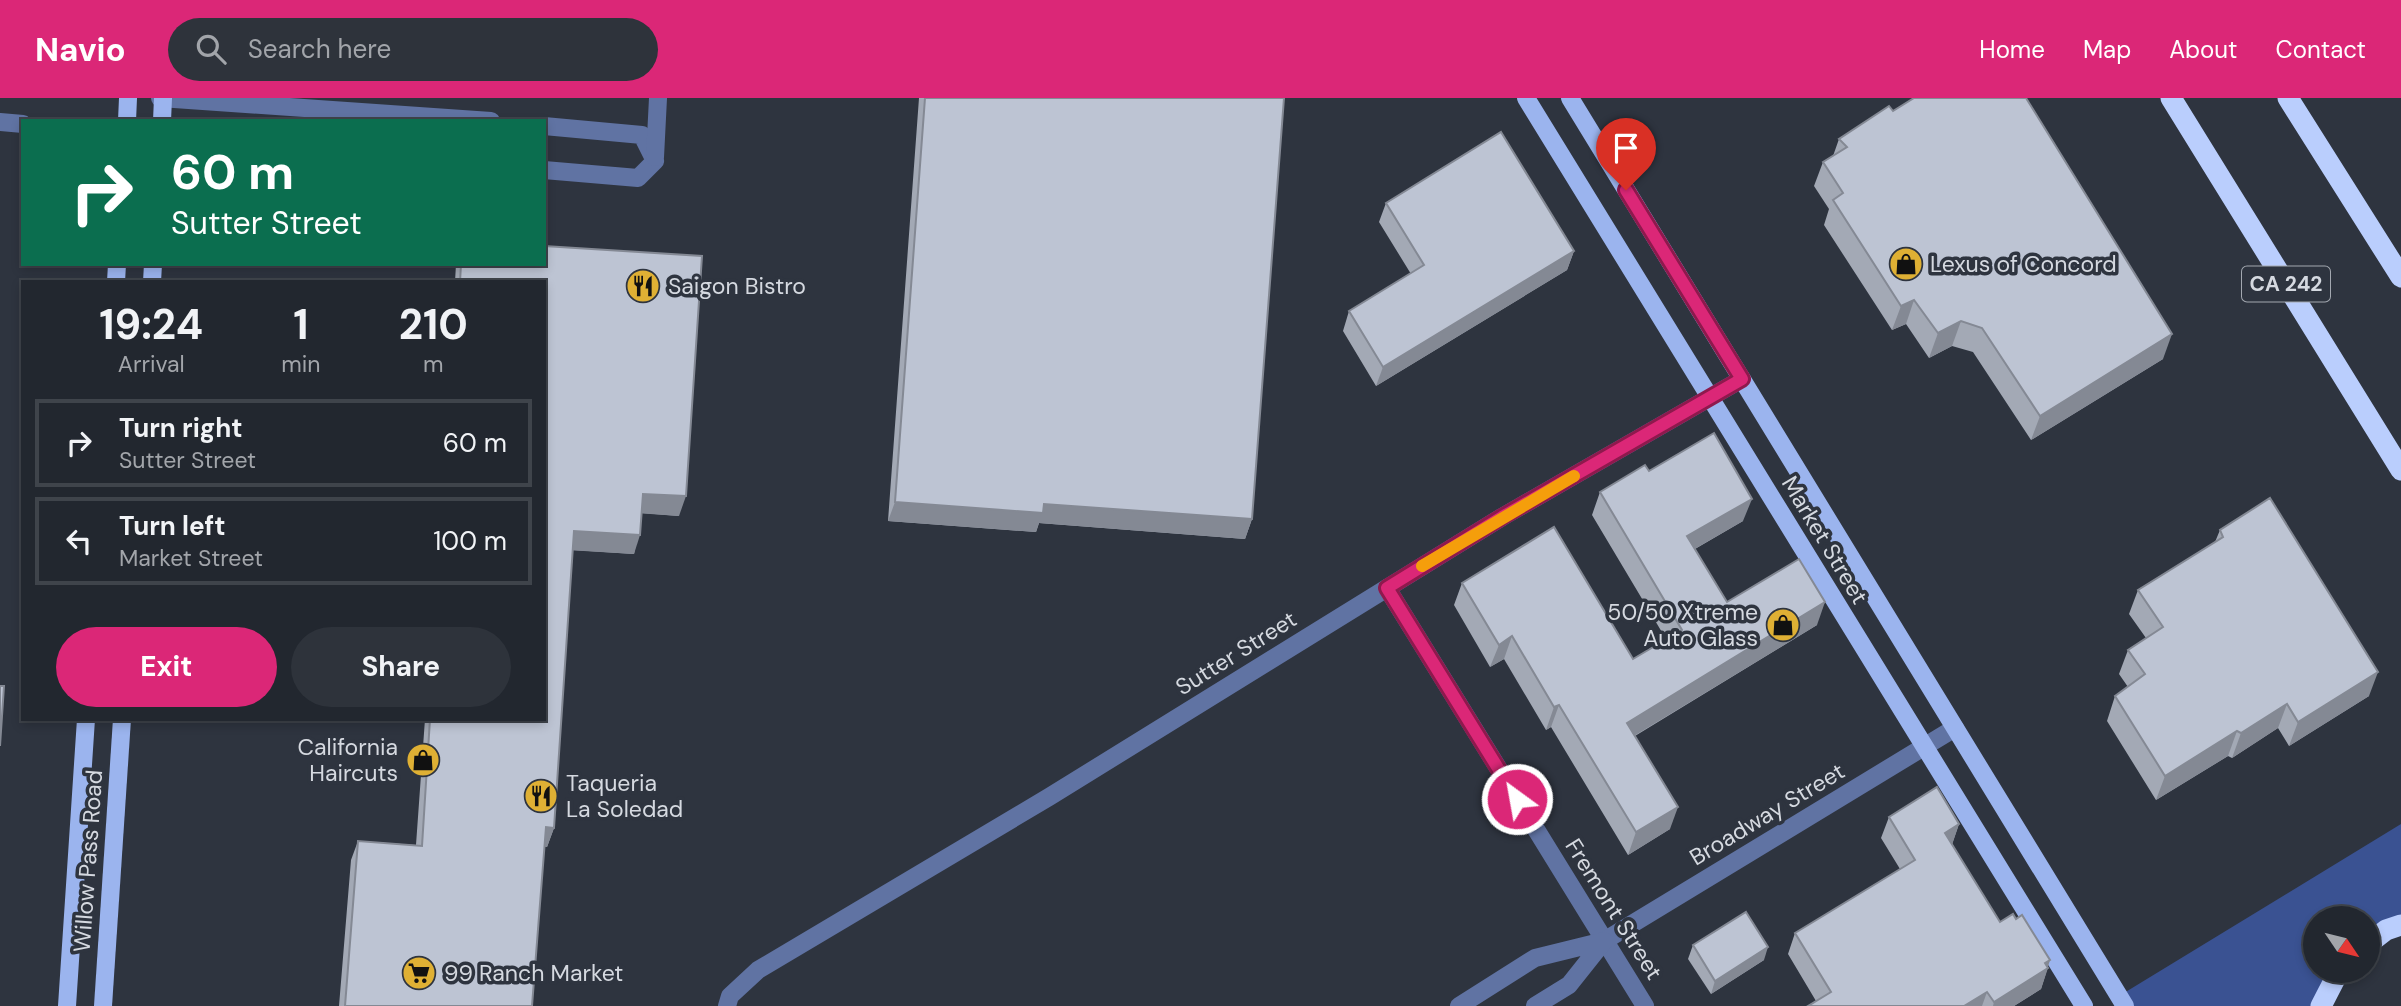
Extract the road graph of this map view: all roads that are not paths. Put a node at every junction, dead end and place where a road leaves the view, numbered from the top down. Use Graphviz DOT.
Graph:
graph roads {
  1 [pos="128,98"];
  2 [pos="162,98"];
  3 [pos="658,98"];
  4 [pos="1526,98"];
  5 [pos="1570,98"];
  6 [pos="2171,98"];
  7 [pos="2288,98"];
  8 [pos="127,119"];
  9 [pos="162,119"];
  10 [pos="462,119"];
  11 [pos="0,122"];
  12 [pos="21,124"];
  13 [pos="546,126"];
  14 [pos="655,161"];
  15 [pos="546,170"];
  16 [pos="2401,277"];
  17 [pos="1742,379"];
  18 [pos="1710,398"];
  19 [pos="2401,470"];
  20 [pos="1387,588"];
  21 [pos="86,721"];
  22 [pos="122,721"];
  23 [pos="1955,728"];
  24 [pos="1923,748"];
  25 [pos="2401,925"];
  26 [pos="2380,935"];
  27 [pos="1604,941"];
  28 [pos="2332,984"];
  29 [pos="67,1006"];
  30 [pos="103,1006"];
  31 [pos="727,1006"];
  32 [pos="1459,1006"];
  33 [pos="1535,1006"];
  34 [pos="1645,1006"];
  35 [pos="2084,1006"];
  36 [pos="2125,1006"];
  37 [pos="2321,1006"];
  1 -- 8 [label="main road"];
  2 -- 9 [label="main road"];
  2 -- 10 [label="street"];
  3 -- 14 [label="street"];
  4 -- 18 [label="main road, Market Street"];
  5 -- 17 [label="main road, Market Street"];
  6 -- 19 [label="highway, CA 242"];
  7 -- 16 [label="highway"];
  11 -- 12 [label="street"];
  13 -- 14 [label="street"];
  14 -- 15 [label="street"];
  17 -- 18 [label="street, Sutter Street"];
  17 -- 23 [label="main road, Market Street"];
  18 -- 20 [label="street, Sutter Street"];
  18 -- 24 [label="main road, Market Street"];
  20 -- 27 [label="street, Fremont Street"];
  20 -- 31 [label="street, Sutter Street"];
  21 -- 29 [label="main road, Willow Pass Road"];
  22 -- 30 [label="main road, Willow Pass Road"];
  23 -- 24 [label="street, Broadway Street"];
  23 -- 36 [label="main road, Market Street"];
  24 -- 27 [label="street, Broadway Street"];
  24 -- 35 [label="main road, Market Street"];
  25 -- 26 [label="highway"];
  27 -- 32 [label="street, Broadway Street"];
  27 -- 33 [label="street, Broadway Street"];
  27 -- 34 [label="street, Fremont Street"];
  28 -- 37 [label="highway"];
}
